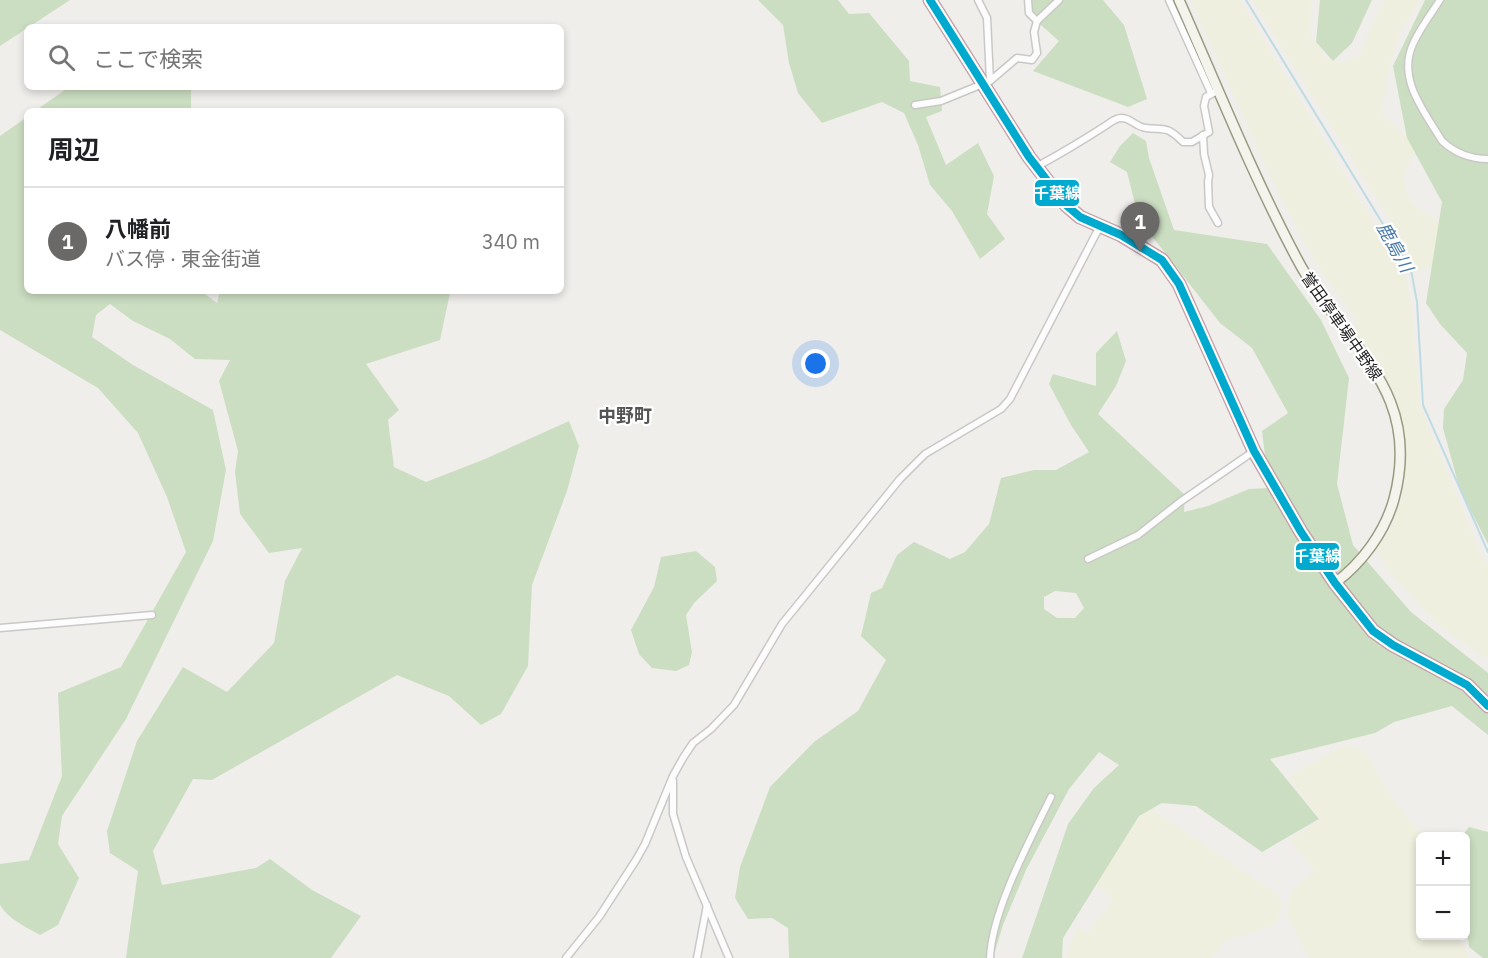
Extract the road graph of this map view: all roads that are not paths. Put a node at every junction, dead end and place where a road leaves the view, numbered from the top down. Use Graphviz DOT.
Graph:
graph roads {
  1 [pos="930,0"];
  2 [pos="978,0"];
  3 [pos="1028,0"];
  4 [pos="1059,0"];
  5 [pos="1169,0"];
  6 [pos="1179,0"];
  7 [pos="1440,0"];
  8 [pos="1037,21"];
  9 [pos="986,82"];
  10 [pos="1215,91"];
  11 [pos="915,105"];
  12 [pos="1203,135"];
  13 [pos="1488,159"];
  14 [pos="1036,167"];
  15 [pos="1218,223"];
  16 [pos="1100,226"];
  17 [pos="1254,451"];
  18 [pos="1088,559"];
  19 [pos="1335,583"];
  20 [pos="152,615"];
  21 [pos="0,628"];
  22 [pos="1488,706"];
  23 [pos="673,776"];
  24 [pos="1051,797"];
  25 [pos="707,904"];
  26 [pos="566,958"];
  27 [pos="697,958"];
  28 [pos="729,958"];
  29 [pos="990,958"];
  1 -- 9 [label="highway"];
  2 -- 9 [label="street"];
  3 -- 8 [label="street"];
  4 -- 8 [label="street"];
  5 -- 10 [label="street"];
  6 -- 10 [label="main road, 誉田停車場中野線"];
  7 -- 13 [label="street"];
  8 -- 9 [label="street"];
  9 -- 11 [label="street"];
  9 -- 14 [label="highway"];
  10 -- 12 [label="street"];
  10 -- 19 [label="main road, 誉田停車場中野線"];
  12 -- 14 [label="street"];
  12 -- 15 [label="street"];
  14 -- 16 [label="highway"];
  16 -- 17 [label="highway"];
  16 -- 23 [label="street"];
  17 -- 18 [label="street"];
  17 -- 19 [label="highway"];
  19 -- 22 [label="highway"];
  20 -- 21 [label="street"];
  23 -- 25 [label="street"];
  23 -- 26 [label="street"];
  24 -- 29 [label="street"];
  25 -- 27 [label="street"];
  25 -- 28 [label="street"];
}
